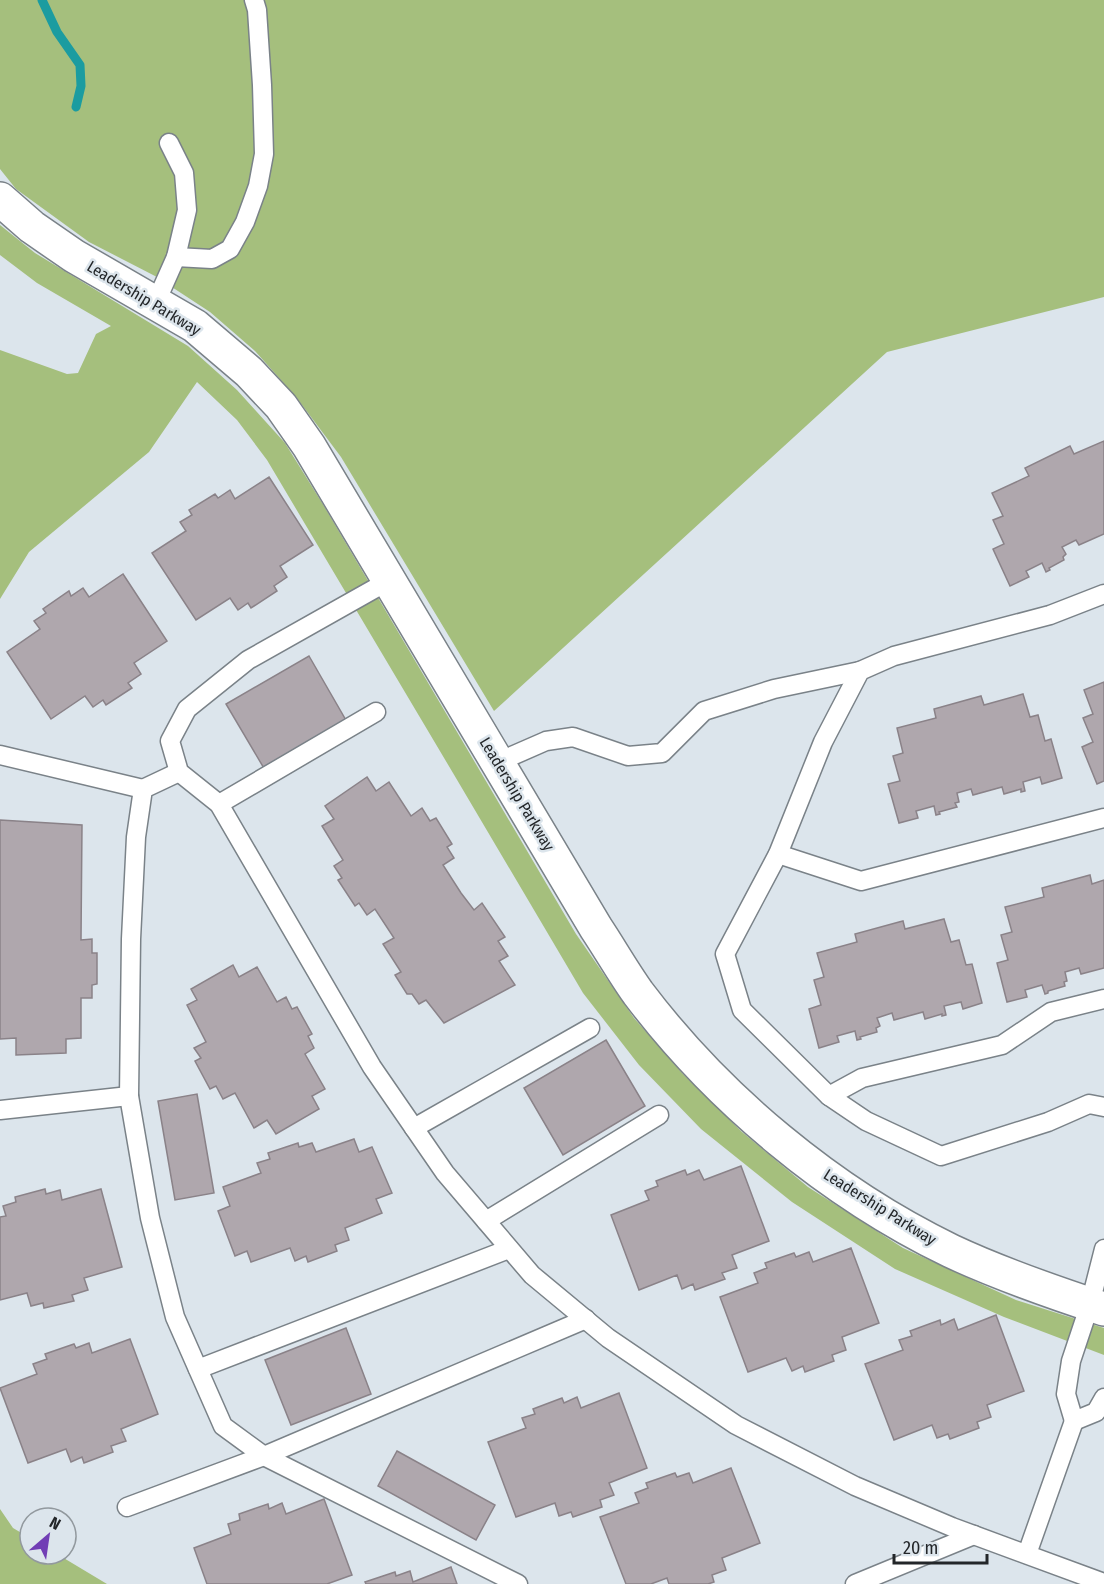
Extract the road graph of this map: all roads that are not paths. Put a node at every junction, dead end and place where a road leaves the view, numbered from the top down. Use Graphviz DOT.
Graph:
graph roads {
  1 [pos="254,0"];
  2 [pos="169,143"];
  3 [pos="0,199"];
  4 [pos="176,257"];
  5 [pos="156,302"];
  6 [pos="390,580"];
  7 [pos="1104,594"];
  8 [pos="860,671"];
  9 [pos="376,712"];
  10 [pos="0,755"];
  11 [pos="498,762"];
  12 [pos="179,772"];
  13 [pos="143,789"];
  14 [pos="219,804"];
  15 [pos="1104,818"];
  16 [pos="778,854"];
  17 [pos="1104,999"];
  18 [pos="590,1028"];
  19 [pos="129,1096"];
  20 [pos="829,1096"];
  21 [pos="1104,1107"];
  22 [pos="0,1110"];
  23 [pos="659,1115"];
  24 [pos="414,1128"];
  25 [pos="486,1221"];
  26 [pos="509,1249"];
  27 [pos="1104,1249"];
  28 [pos="1097,1307"];
  29 [pos="586,1319"];
  30 [pos="198,1369"];
  31 [pos="1104,1398"];
  32 [pos="1074,1420"];
  33 [pos="264,1456"];
  34 [pos="127,1507"];
  35 [pos="974,1535"];
  36 [pos="1027,1554"];
  37 [pos="1104,1583"];
  38 [pos="518,1584"];
  39 [pos="855,1584"];
  1 -- 4 [label="lane"];
  2 -- 4 [label="lane"];
  3 -- 5 [label="street, Leadership Parkway"];
  4 -- 5 [label="lane"];
  5 -- 6 [label="street, Leadership Parkway"];
  6 -- 11 [label="street, Leadership Parkway"];
  6 -- 12 [label="lane"];
  7 -- 8 [label="lane"];
  8 -- 11 [label="lane"];
  8 -- 16 [label="lane"];
  9 -- 14 [label="lane"];
  10 -- 13 [label="lane"];
  11 -- 28 [label="street, Leadership Parkway"];
  12 -- 13 [label="lane"];
  12 -- 14 [label="lane"];
  13 -- 19 [label="lane"];
  14 -- 24 [label="lane"];
  15 -- 16 [label="lane"];
  16 -- 20 [label="lane"];
  17 -- 20 [label="lane"];
  18 -- 24 [label="lane"];
  19 -- 22 [label="lane"];
  19 -- 30 [label="lane"];
  20 -- 21 [label="lane"];
  23 -- 25 [label="lane"];
  24 -- 25 [label="lane"];
  25 -- 26 [label="lane"];
  26 -- 29 [label="lane"];
  26 -- 30 [label="lane"];
  27 -- 28 [label="lane"];
  28 -- 32 [label="lane"];
  29 -- 33 [label="lane"];
  29 -- 35 [label="lane"];
  30 -- 33 [label="lane"];
  31 -- 32 [label="lane"];
  32 -- 36 [label="lane"];
  33 -- 34 [label="lane"];
  33 -- 38 [label="lane"];
  35 -- 36 [label="lane"];
  35 -- 39 [label="lane"];
  36 -- 37 [label="lane"];
}
